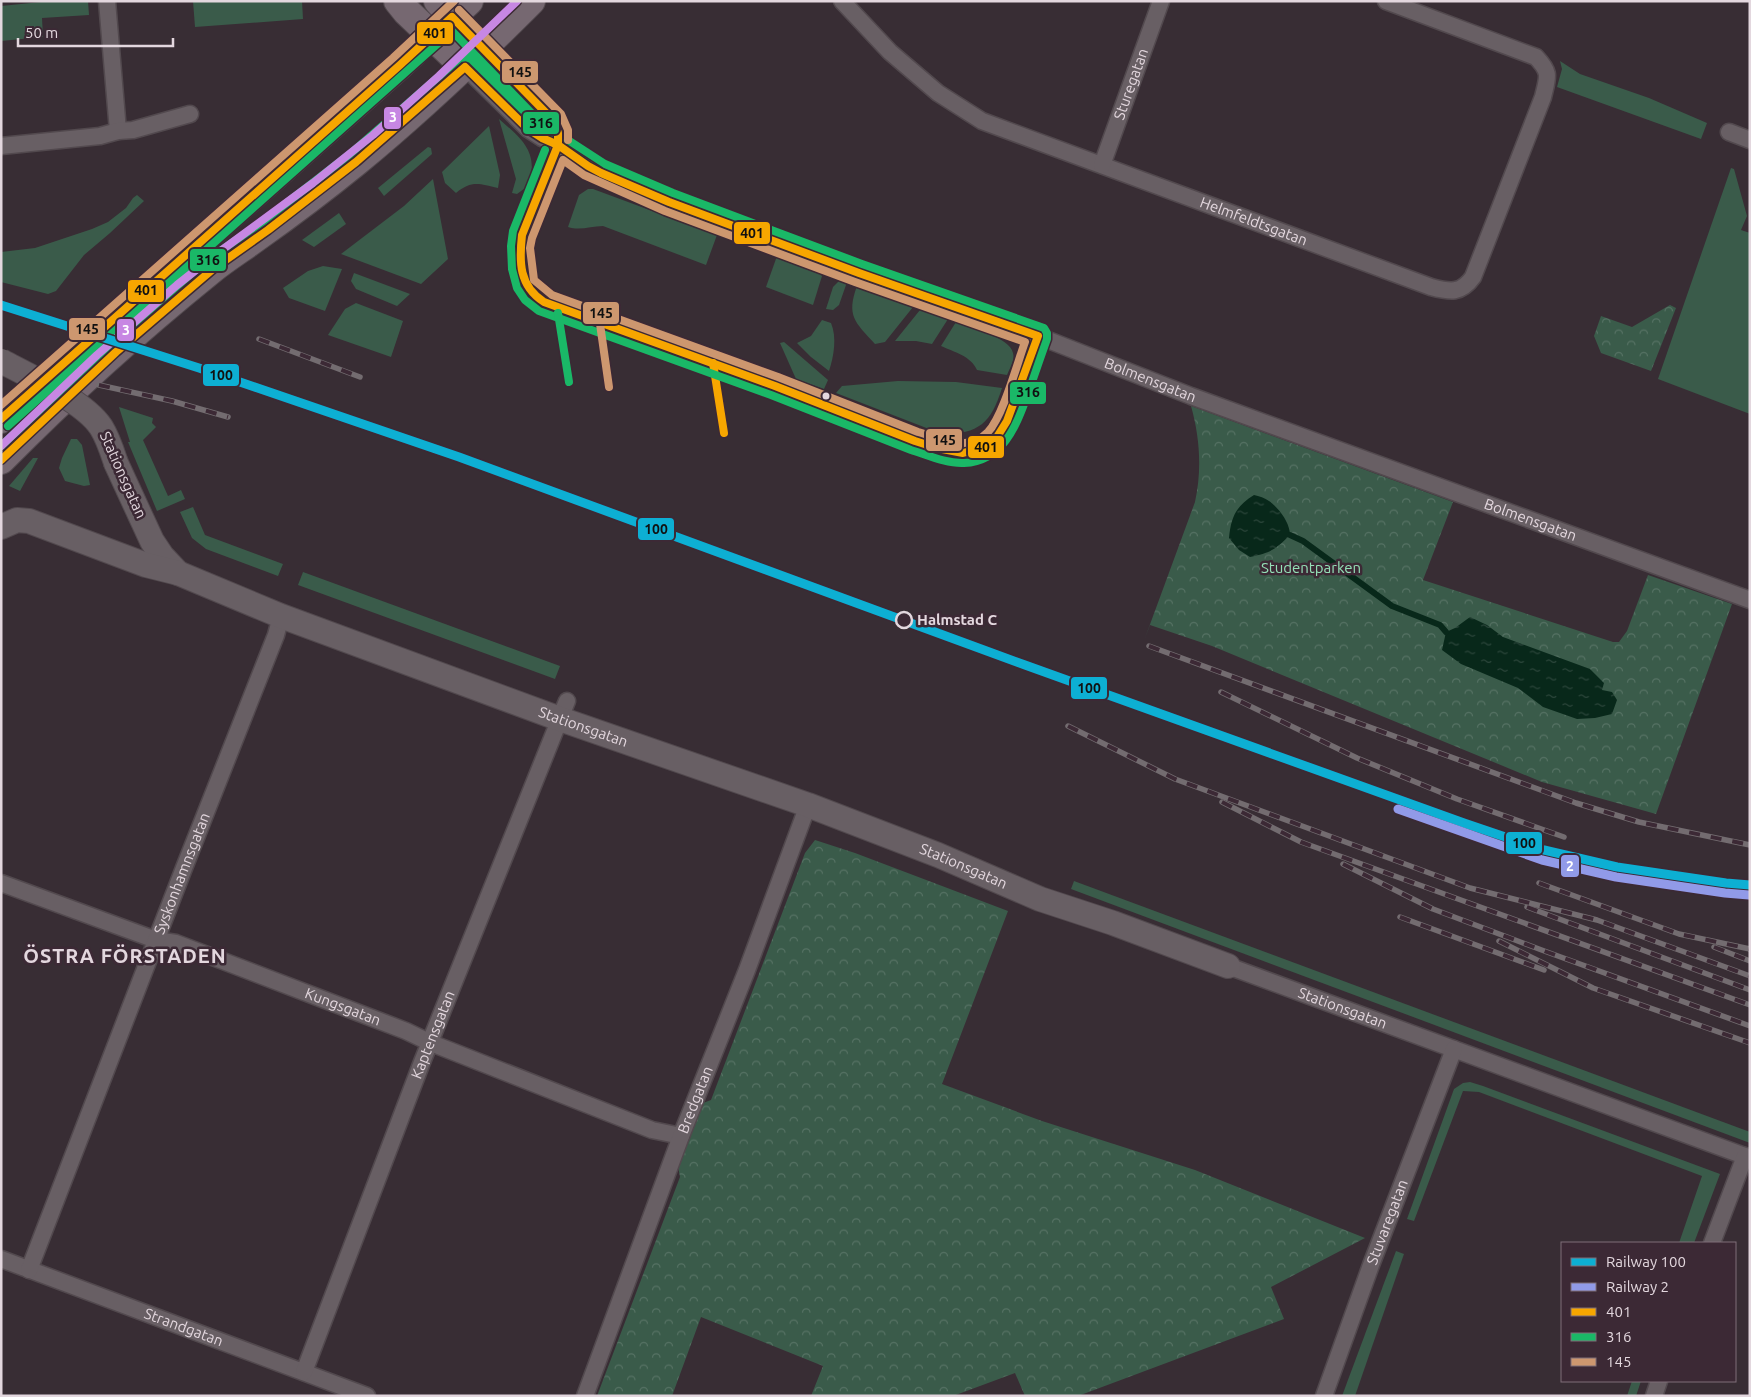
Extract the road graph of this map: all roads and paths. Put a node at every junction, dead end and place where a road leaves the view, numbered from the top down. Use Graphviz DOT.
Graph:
graph roads {
  1 [pos="107,1"];
  2 [pos="398,1"];
  3 [pos="532,1"];
  4 [pos="842,1"];
  5 [pos="1161,1"];
  6 [pos="1386,1"];
  7 [pos="453,7"];
  8 [pos="431,36"];
  9 [pos="474,58"];
  10 [pos="190,114"];
  11 [pos="118,130"];
  12 [pos="1729,132"];
  13 [pos="1750,140"];
  14 [pos="558,145"];
  15 [pos="1,146"];
  16 [pos="1102,166"];
  17 [pos="1,361"];
  18 [pos="1,419"];
  19 [pos="1,460"];
  20 [pos="9,523"];
  21 [pos="178,572"];
  22 [pos="1750,600"];
  23 [pos="280,616"];
  24 [pos="564,710"];
  25 [pos="808,805"];
  26 [pos="1,884"];
  27 [pos="156,940"];
  28 [pos="1228,966"];
  29 [pos="431,1043"];
  30 [pos="1454,1049"];
  31 [pos="681,1136"];
  32 [pos="1747,1157"];
  33 [pos="1712,1242"];
  34 [pos="1,1259"];
  35 [pos="29,1270"];
  36 [pos="304,1372"];
  37 [pos="1660,1382"];
  38 [pos="366,1396"];
  39 [pos="585,1396"];
  40 [pos="1324,1396"];
  41 [pos="1654,1396"];
  1 -- 11 [label="street"];
  2 -- 8 [label="highway"];
  3 -- 9 [label="highway"];
  4 -- 16 [label="street, Helmfeldtsgatan"];
  5 -- 16 [label="street, Sturegatan"];
  6 -- 16 [label="street, Helmfeldtsgatan"];
  7 -- 8 [label="highway"];
  7 -- 9 [label="highway"];
  8 -- 9 [label="highway"];
  8 -- 18 [label="highway"];
  9 -- 14 [label="street, Bolmensgatan"];
  9 -- 14 [label="street"];
  9 -- 19 [label="highway"];
  10 -- 11 [label="street"];
  11 -- 15 [label="street"];
  12 -- 13 [label="street"];
  14 -- 22 [label="street, Bolmensgatan"];
  17 -- 21 [label="street, Stationsgatan, bridge"];
  20 -- 21 [label="street, Stationsgatan"];
  21 -- 23 [label="street, Stationsgatan"];
  23 -- 24 [label="street, Stationsgatan"];
  23 -- 27 [label="street, Syskonhamnsgatan"];
  24 -- 25 [label="street, Stationsgatan"];
  24 -- 29 [label="street, Kaptensgatan"];
  25 -- 28 [label="street, Stationsgatan"];
  25 -- 31 [label="street, Bredgatan"];
  26 -- 27 [label="street, Kungsgatan"];
  27 -- 29 [label="street, Kungsgatan"];
  27 -- 35 [label="street, Syskonhamnsgatan"];
  28 -- 30 [label="street, Stationsgatan"];
  29 -- 31 [label="street, Kungsgatan"];
  29 -- 36 [label="street, Kaptensgatan"];
  30 -- 32 [label="street, Stationsgatan"];
  30 -- 40 [label="street, Stuvaregatan"];
  31 -- 39 [label="street, Bredgatan"];
  32 -- 33 [label="street"];
  34 -- 35 [label="street, Strandgatan"];
  35 -- 36 [label="street, Strandgatan"];
  36 -- 38 [label="street, Strandgatan"];
  37 -- 41 [label="street"];
}
